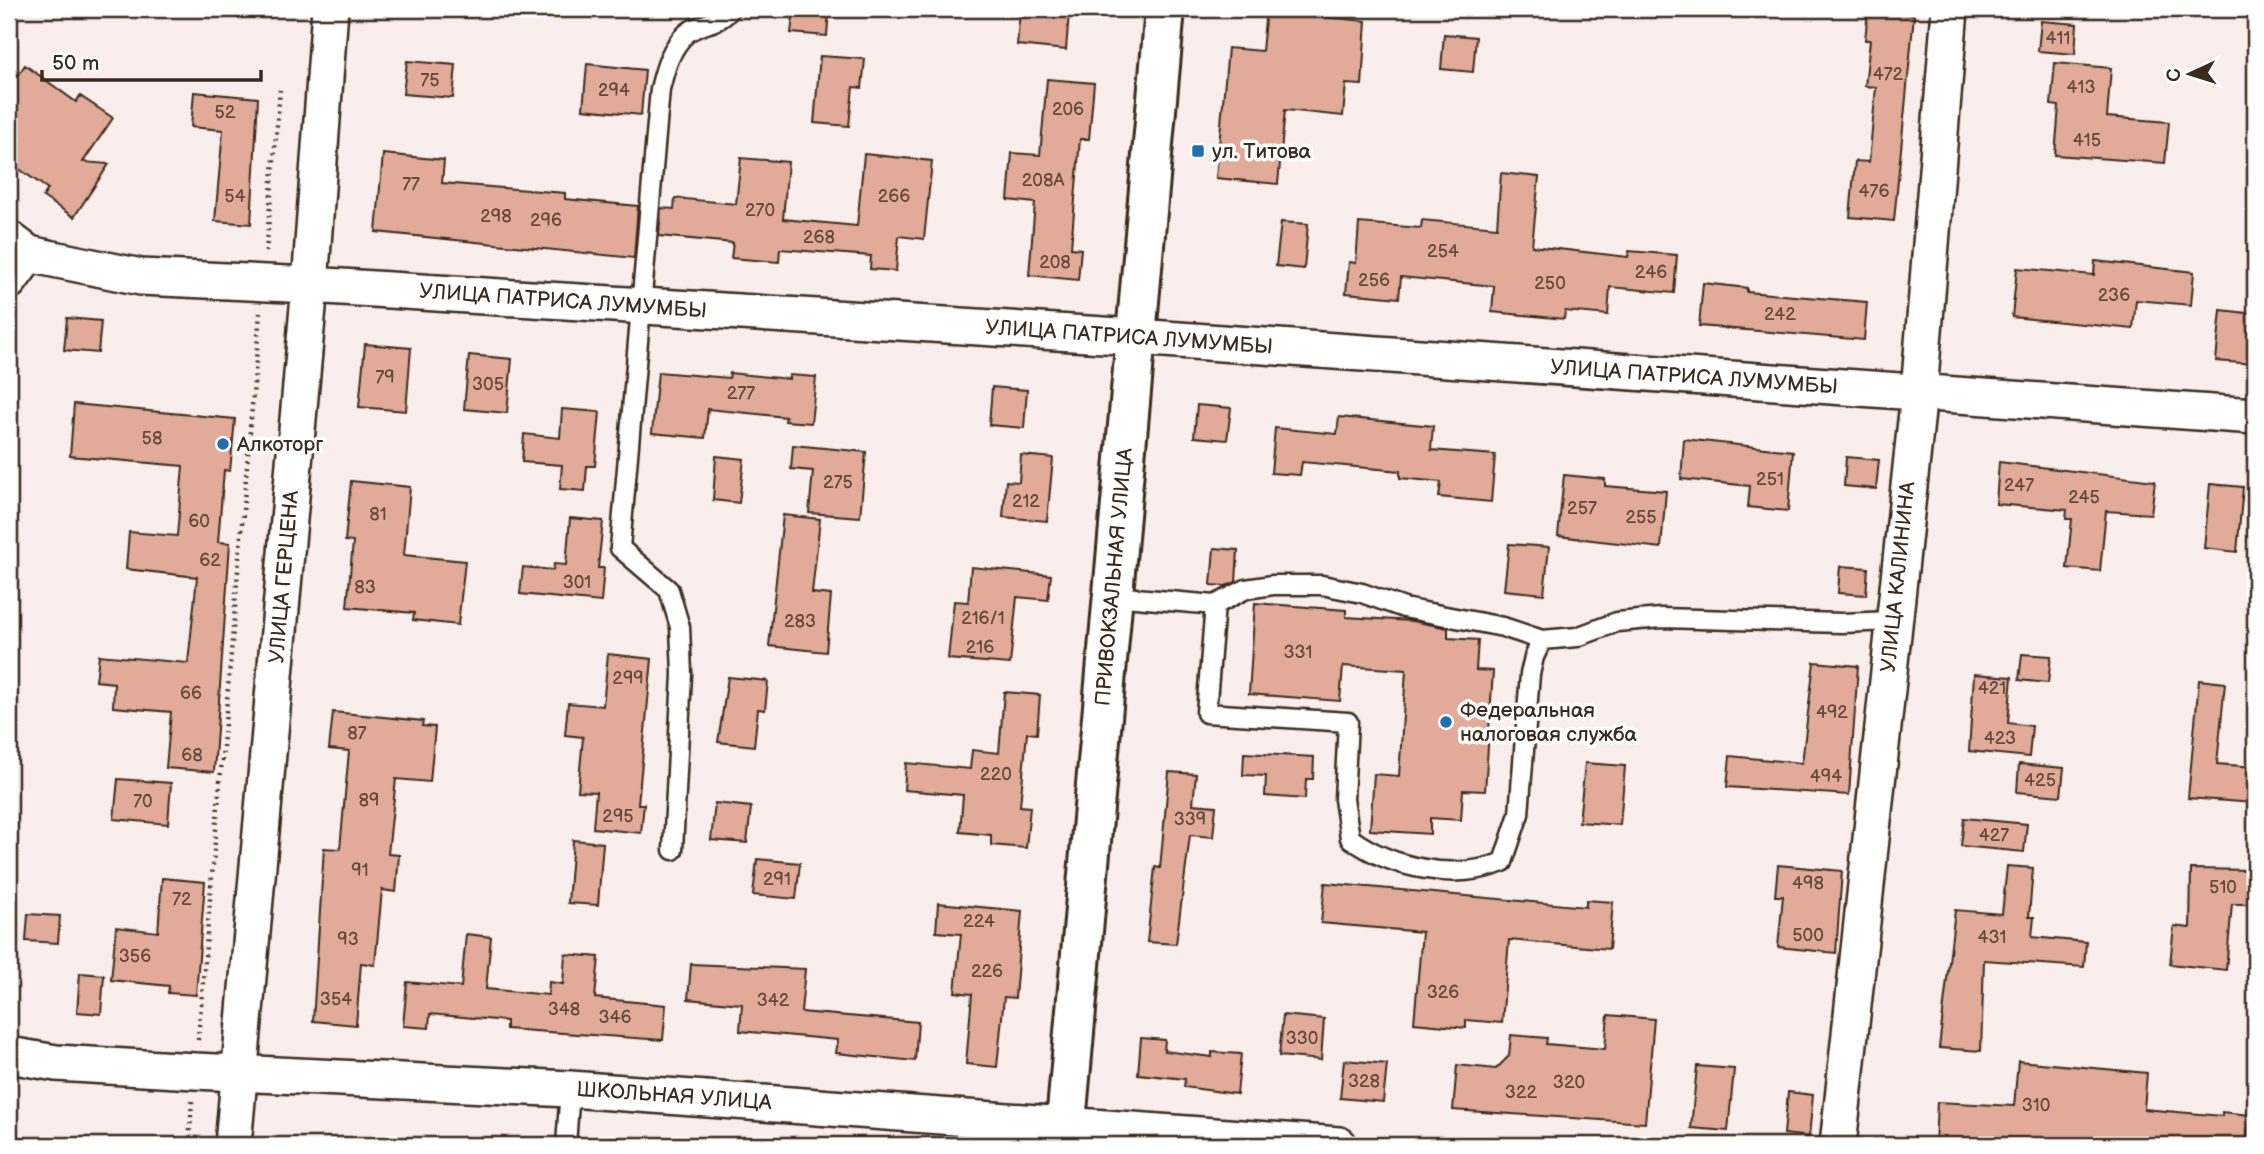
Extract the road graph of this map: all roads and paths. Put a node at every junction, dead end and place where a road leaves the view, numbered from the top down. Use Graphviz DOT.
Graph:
graph roads {
  1 [pos="330,9"];
  2 [pos="730,9"];
  3 [pos="1166,9"];
  4 [pos="1950,9"];
  5 [pos="280,90"];
  6 [pos="19,247"];
  7 [pos="9,281"];
  8 [pos="263,282"];
  9 [pos="310,285"];
  10 [pos="640,305"];
  11 [pos="1136,337"];
  12 [pos="1919,393"];
  13 [pos="2255,416"];
  14 [pos="1113,596"];
  15 [pos="1215,605"];
  16 [pos="1893,621"];
  17 [pos="1542,640"];
  18 [pos="673,850"];
  19 [pos="9,1055"];
  20 [pos="195,1072"];
  21 [pos="239,1074"];
  22 [pos="570,1088"];
  23 [pos="1065,1135"];
  24 [pos="189,1145"];
  25 [pos="233,1145"];
  26 [pos="566,1145"];
  27 [pos="1339,1145"];
  28 [pos="1838,1145"];
  1 -- 9 [label="street, УЛИЦА ГЕРЦЕНА"];
  2 -- 10 [label="lane"];
  3 -- 11 [label="street, ПРИВОКЗАЛЬНАЯ УЛИЦА"];
  4 -- 12 [label="street, УЛИЦА КАЛИНИНА"];
  5 -- 8 [label="path"];
  6 -- 7 [label="street"];
  6 -- 8 [label="street, УЛИЦА ПАТРИСА ЛУМУМБЫ"];
  8 -- 9 [label="street, УЛИЦА ПАТРИСА ЛУМУМБЫ"];
  8 -- 20 [label="path"];
  9 -- 10 [label="street, УЛИЦА ПАТРИСА ЛУМУМБЫ"];
  9 -- 21 [label="street, УЛИЦА ГЕРЦЕНА"];
  10 -- 11 [label="street, УЛИЦА ПАТРИСА ЛУМУМБЫ"];
  10 -- 18 [label="lane"];
  11 -- 12 [label="street, УЛИЦА ПАТРИСА ЛУМУМБЫ"];
  11 -- 14 [label="street, ПРИВОКЗАЛЬНАЯ УЛИЦА"];
  12 -- 13 [label="street, УЛИЦА ПАТРИСА ЛУМУМБЫ"];
  12 -- 16 [label="street, УЛИЦА КАЛИНИНА"];
  14 -- 15 [label="lane"];
  14 -- 23 [label="street, ПРИВОКЗАЛЬНАЯ УЛИЦА"];
  15 -- 17 [label="lane"];
  15 -- 17 [label="lane"];
  16 -- 17 [label="lane"];
  16 -- 28 [label="street, УЛИЦА КАЛИНИНА"];
  19 -- 20 [label="street, ШКОЛЬНАЯ УЛИЦА"];
  20 -- 21 [label="street, ШКОЛЬНАЯ УЛИЦА"];
  20 -- 24 [label="path"];
  21 -- 22 [label="street, ШКОЛЬНАЯ УЛИЦА"];
  21 -- 25 [label="street, УЛИЦА ГЕРЦЕНА"];
  22 -- 23 [label="street, ШКОЛЬНАЯ УЛИЦА"];
  22 -- 26 [label="lane"];
  23 -- 27 [label="street, ШКОЛЬНАЯ УЛИЦА"];
}
